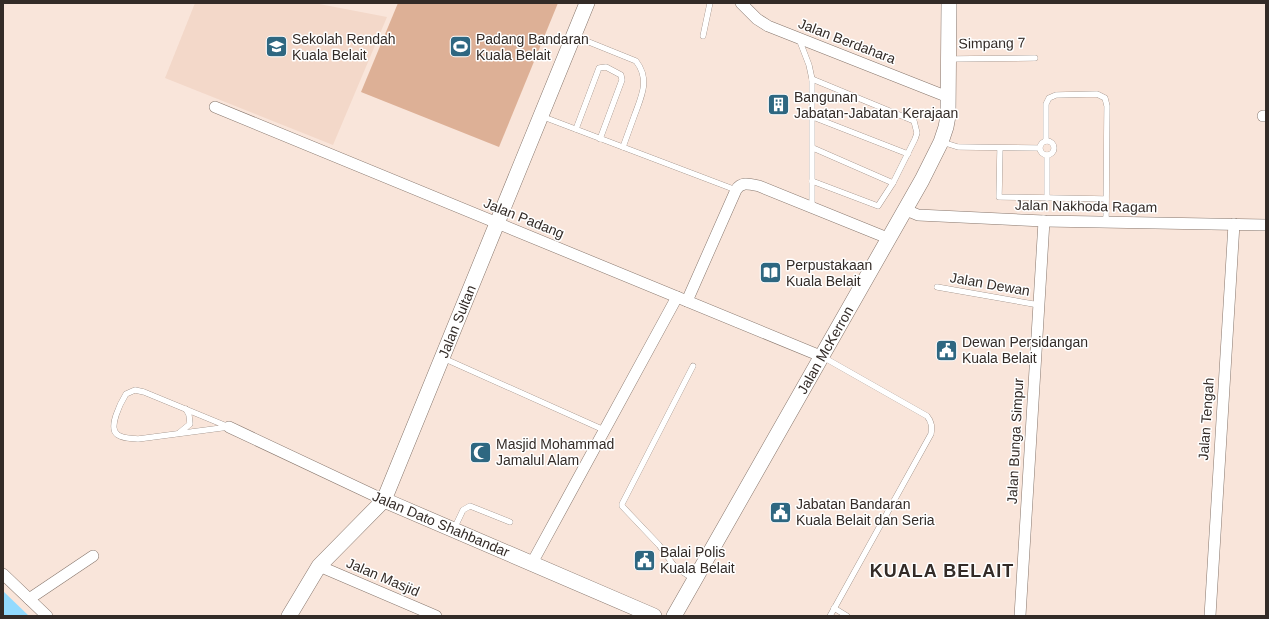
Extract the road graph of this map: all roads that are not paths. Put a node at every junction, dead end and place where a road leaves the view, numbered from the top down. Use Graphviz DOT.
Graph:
graph roads {
  1 [pos="587,3"];
  2 [pos="710,3"];
  3 [pos="741,3"];
  4 [pos="948,4"];
  5 [pos="574,36"];
  6 [pos="703,36"];
  7 [pos="799,39"];
  8 [pos="1035,58"];
  9 [pos="949,59"];
  10 [pos="812,79"];
  11 [pos="948,97"];
  12 [pos="215,107"];
  13 [pos="541,116"];
  14 [pos="813,117"];
  15 [pos="576,129"];
  16 [pos="600,138"];
  17 [pos="1046,141"];
  18 [pos="941,142"];
  19 [pos="623,147"];
  20 [pos="812,148"];
  21 [pos="1000,148"];
  22 [pos="1039,148"];
  23 [pos="908,154"];
  24 [pos="1047,155"];
  25 [pos="812,182"];
  26 [pos="893,183"];
  27 [pos="736,190"];
  28 [pos="1047,198"];
  29 [pos="1106,199"];
  30 [pos="812,207"];
  31 [pos="906,210"];
  32 [pos="1044,221"];
  33 [pos="1106,222"];
  34 [pos="498,223"];
  35 [pos="1234,224"];
  36 [pos="1266,225"];
  37 [pos="890,238"];
  38 [pos="936,287"];
  39 [pos="682,299"];
  40 [pos="1039,305"];
  41 [pos="823,357"];
  42 [pos="442,358"];
  43 [pos="693,366"];
  44 [pos="186,409"];
  45 [pos="229,427"];
  46 [pos="604,430"];
  47 [pos="178,434"];
  48 [pos="384,500"];
  49 [pos="510,522"];
  50 [pos="454,530"];
  51 [pos="93,556"];
  52 [pos="532,563"];
  53 [pos="319,566"];
  54 [pos="3,574"];
  55 [pos="695,580"];
  56 [pos="29,599"];
  57 [pos="834,608"];
  58 [pos="47,616"];
  59 [pos="289,616"];
  60 [pos="436,616"];
  61 [pos="654,616"];
  62 [pos="674,616"];
  63 [pos="830,616"];
  64 [pos="847,616"];
  65 [pos="1020,616"];
  66 [pos="1210,616"];
  1 -- 5 [label="street, Jalan Sultan"];
  2 -- 6 [label="lane"];
  3 -- 7 [label="street, Jalan Berdahara"];
  4 -- 9 [label="street, Jalan McKerron"];
  5 -- 13 [label="street, Jalan Sultan"];
  5 -- 19 [label="lane"];
  7 -- 10 [label="lane"];
  7 -- 11 [label="street, Jalan Berdahara"];
  8 -- 9 [label="lane, Simpang 7"];
  9 -- 11 [label="street, Jalan McKerron"];
  10 -- 14 [label="lane"];
  10 -- 23 [label="lane"];
  11 -- 18 [label="street, Jalan McKerron"];
  12 -- 34 [label="street, Jalan Padang"];
  13 -- 15 [label="lane"];
  13 -- 34 [label="street, Jalan Sultan"];
  14 -- 20 [label="lane"];
  14 -- 23 [label="lane"];
  15 -- 16 [label="lane"];
  15 -- 16 [label="lane"];
  16 -- 19 [label="lane"];
  17 -- 22 [label="lane"];
  17 -- 24 [label="lane"];
  17 -- 29 [label="lane"];
  18 -- 21 [label="lane"];
  18 -- 31 [label="street, Jalan McKerron"];
  19 -- 27 [label="lane"];
  20 -- 25 [label="lane"];
  20 -- 26 [label="lane"];
  21 -- 22 [label="lane"];
  21 -- 28 [label="lane"];
  22 -- 24 [label="lane"];
  23 -- 26 [label="lane"];
  24 -- 28 [label="lane"];
  25 -- 26 [label="lane"];
  25 -- 30 [label="lane"];
  27 -- 30 [label="street"];
  27 -- 39 [label="street"];
  28 -- 29 [label="lane"];
  29 -- 33 [label="lane"];
  30 -- 37 [label="street"];
  31 -- 32 [label="street, Jalan Nakhoda Ragam"];
  31 -- 37 [label="street, Jalan McKerron"];
  32 -- 33 [label="street, Jalan Nakhoda Ragam"];
  32 -- 40 [label="street, Jalan Bunga Simpur"];
  33 -- 35 [label="street, Jalan Nakhoda Ragam"];
  34 -- 39 [label="street, Jalan Padang"];
  34 -- 42 [label="street, Jalan Sultan"];
  35 -- 36 [label="street, Jalan Nakhoda Ragam"];
  35 -- 66 [label="street, Jalan Tengah"];
  37 -- 41 [label="street, Jalan McKerron"];
  38 -- 40 [label="lane, Jalan Dewan"];
  39 -- 41 [label="street, Jalan Padang"];
  39 -- 46 [label="street"];
  40 -- 65 [label="street, Jalan Bunga Simpur"];
  41 -- 55 [label="street, Jalan McKerron"];
  41 -- 57 [label="lane"];
  42 -- 46 [label="lane"];
  42 -- 48 [label="street, Jalan Sultan"];
  43 -- 55 [label="lane"];
  44 -- 45 [label="lane"];
  44 -- 47 [label="lane"];
  44 -- 47 [label="lane"];
  45 -- 47 [label="lane"];
  45 -- 48 [label="street, Jalan Dato Shahbandar"];
  46 -- 52 [label="street"];
  48 -- 50 [label="street, Jalan Dato Shahbandar"];
  48 -- 53 [label="street, Jalan Sultan"];
  49 -- 50 [label="lane"];
  50 -- 52 [label="street, Jalan Dato Shahbandar"];
  51 -- 56 [label="street"];
  52 -- 61 [label="street, Jalan Dato Shahbandar"];
  53 -- 59 [label="street, Jalan Sultan"];
  53 -- 60 [label="street, Jalan Masjid"];
  54 -- 56 [label="street"];
  55 -- 62 [label="street, Jalan McKerron"];
  56 -- 58 [label="street"];
  57 -- 63 [label="lane"];
  57 -- 64 [label="lane"];
}
